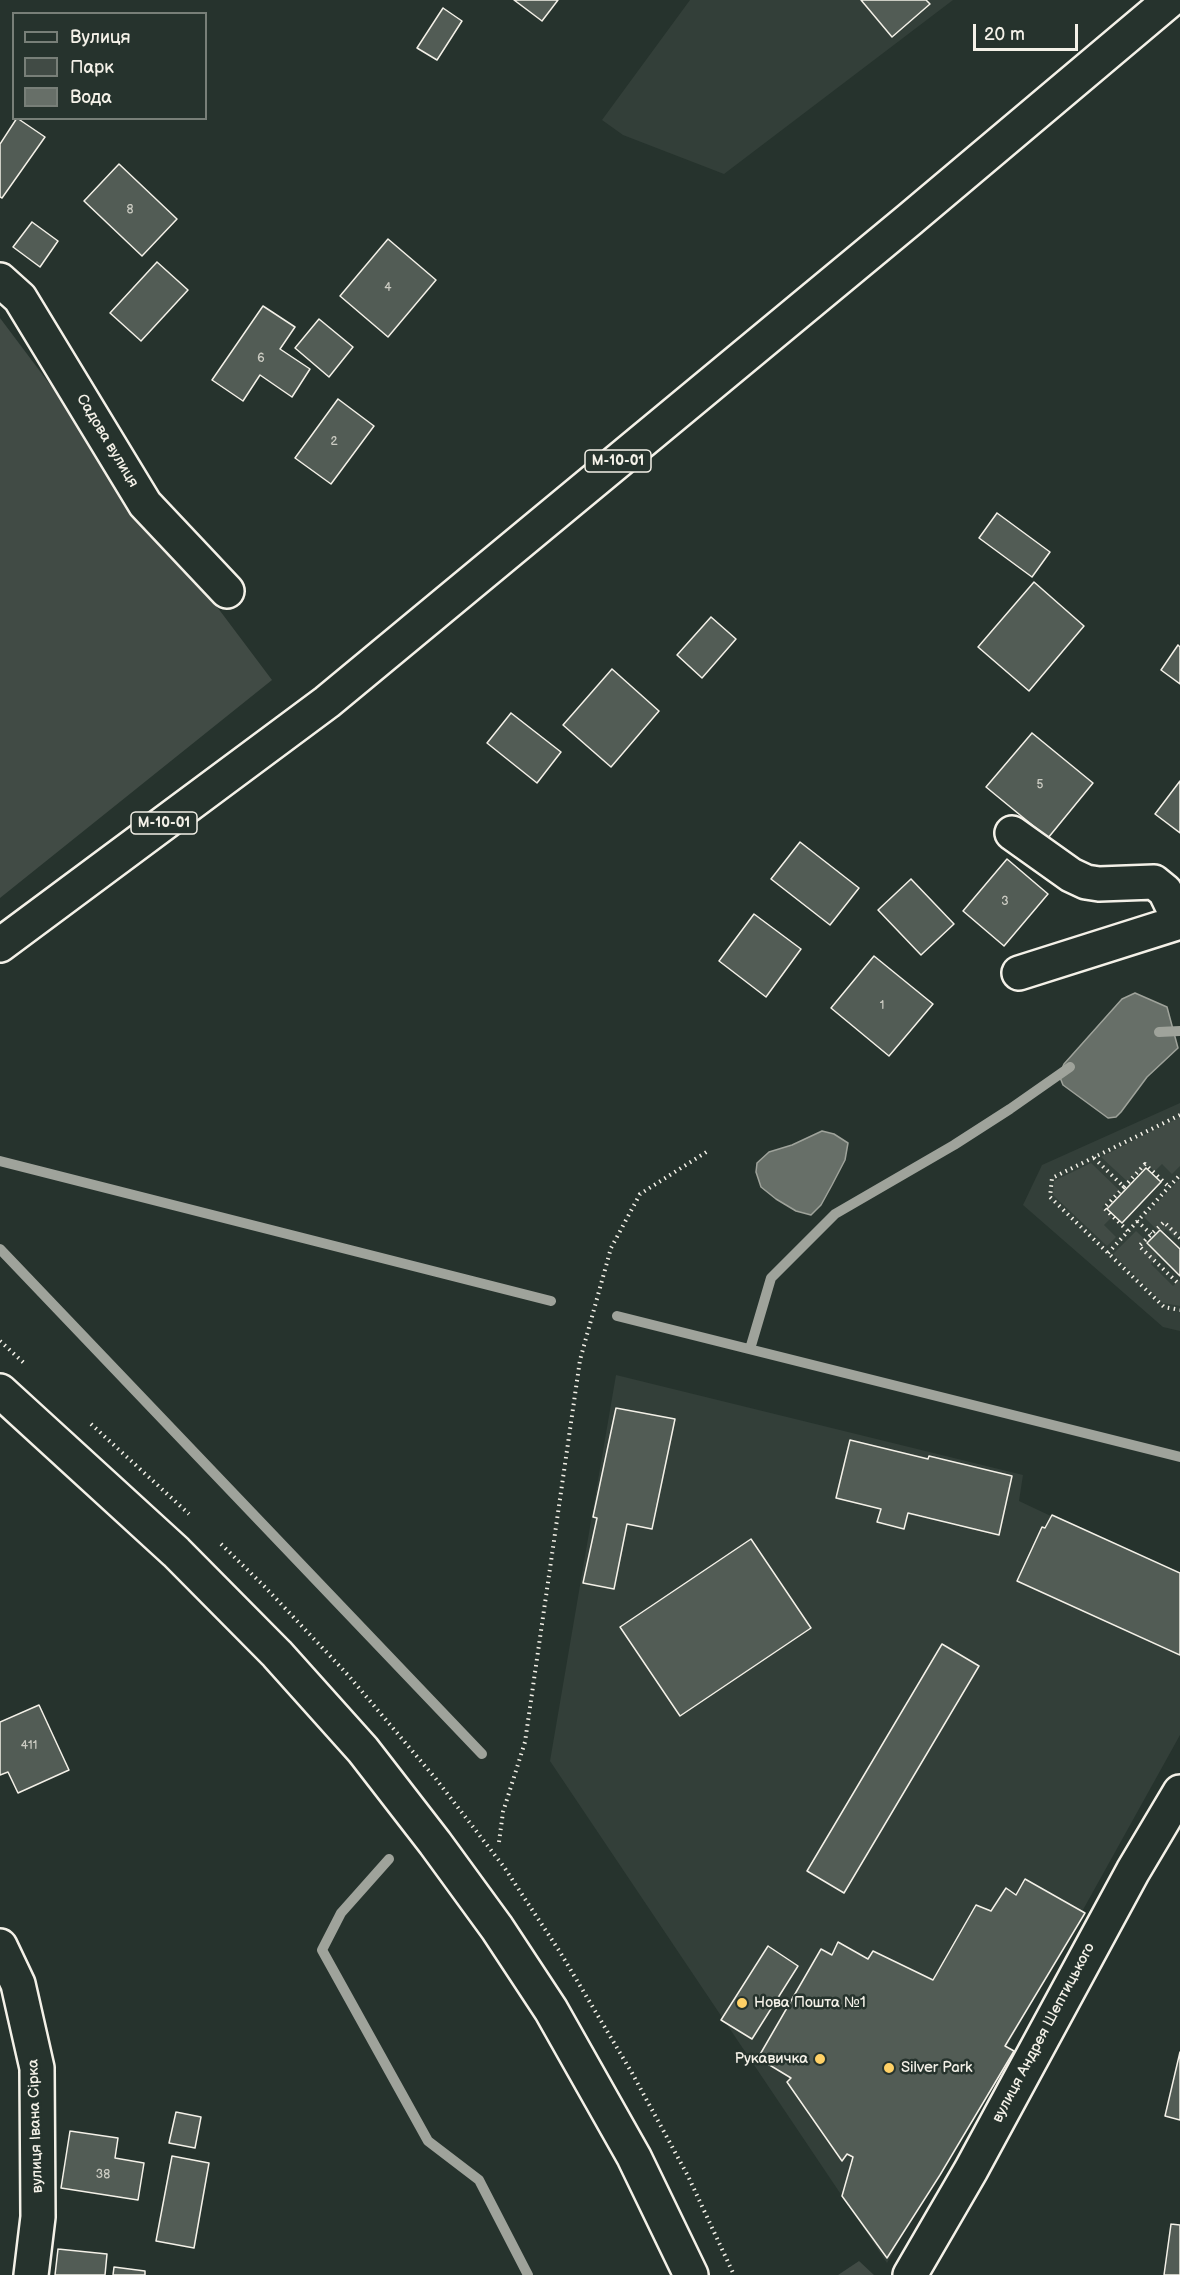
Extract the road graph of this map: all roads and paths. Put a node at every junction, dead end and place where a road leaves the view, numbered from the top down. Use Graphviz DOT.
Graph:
graph roads {
  1 [pos="1170,0"];
  2 [pos="0,280"];
  3 [pos="227,591"];
  4 [pos="1012,833"];
  5 [pos="1180,922"];
  6 [pos="0,945"];
  7 [pos="1019,973"];
  8 [pos="1180,1115"];
  9 [pos="708,1151"];
  10 [pos="1094,1158"];
  11 [pos="1180,1175"];
  12 [pos="1124,1187"];
  13 [pos="1169,1187"];
  14 [pos="1137,1221"];
  15 [pos="1128,1231"];
  16 [pos="1151,1234"];
  17 [pos="1180,1238"];
  18 [pos="1108,1252"];
  19 [pos="1180,1285"];
  20 [pos="1180,1310"];
  21 [pos="0,1391"];
  22 [pos="1180,1792"];
  23 [pos="499,1842"];
  24 [pos="3,1958"];
  25 [pos="31,2275"];
  26 [pos="691,2275"];
  27 [pos="910,2275"];
  1 -- 6 [label="main road, М-10-01"];
  2 -- 3 [label="main road, Садова вулиця"];
  4 -- 5 [label="main road"];
  5 -- 7 [label="main road"];
  8 -- 10 [label="path"];
  9 -- 23 [label="path"];
  10 -- 12 [label="path"];
  10 -- 18 [label="path"];
  11 -- 13 [label="path"];
  12 -- 13 [label="path"];
  12 -- 15 [label="path"];
  13 -- 14 [label="path"];
  14 -- 15 [label="path"];
  14 -- 16 [label="path"];
  15 -- 18 [label="path"];
  16 -- 17 [label="path"];
  16 -- 19 [label="path"];
  18 -- 20 [label="path"];
  21 -- 26 [label="main road"];
  22 -- 27 [label="main road, вулиця Андрея Шептицького"];
  24 -- 25 [label="main road, вулиця Івана Сірка"];
}
